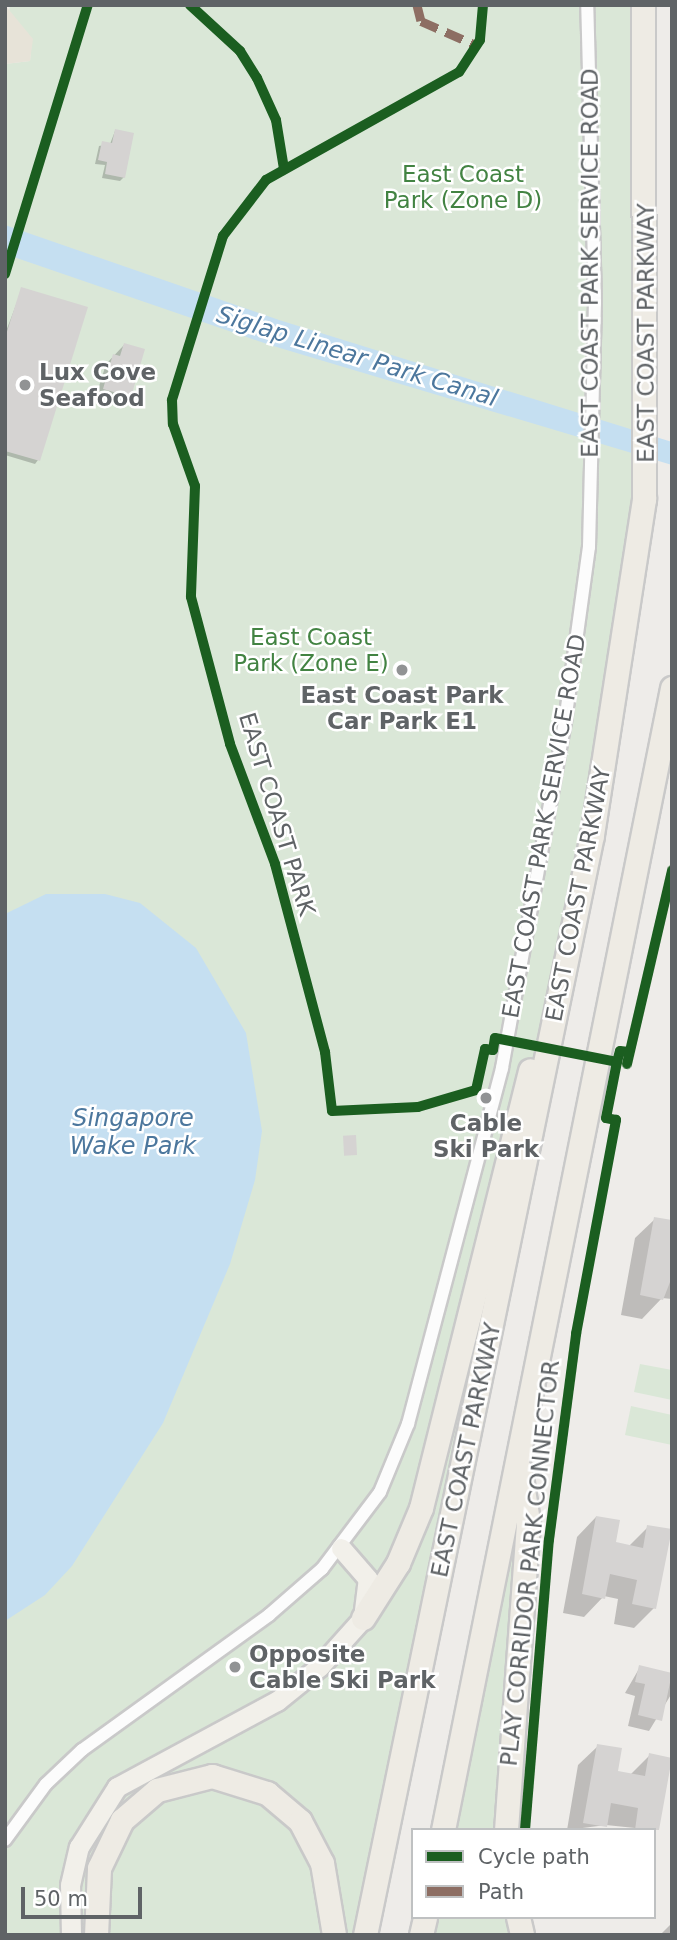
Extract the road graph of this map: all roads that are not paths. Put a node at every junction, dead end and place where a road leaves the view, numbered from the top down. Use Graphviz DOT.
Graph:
graph roads {
  1 [pos="587,5"];
  2 [pos="643,5"];
  3 [pos="672,688"];
  4 [pos="672,763"];
  5 [pos="643,838"];
  6 [pos="572,937"];
  7 [pos="519,1464"];
  8 [pos="341,1548"];
  9 [pos="363,1618"];
  10 [pos="443,1828"];
  11 [pos="506,1828"];
  12 [pos="5,1840"];
  13 [pos="71,1935"];
  14 [pos="96,1935"];
  15 [pos="334,1935"];
  16 [pos="365,1935"];
  1 -- 8 [label="street, EAST COAST PARK SERVICE ROAD"];
  2 -- 6 [label="highway, EAST COAST PARKWAY"];
  3 -- 5 [label="highway"];
  4 -- 5 [label="highway"];
  5 -- 7 [label="highway"];
  6 -- 9 [label="highway"];
  6 -- 16 [label="highway, EAST COAST PARKWAY"];
  7 -- 10 [label="highway"];
  7 -- 11 [label="highway"];
  8 -- 9 [label="main road"];
  8 -- 12 [label="street, EAST COAST PARK SERVICE ROAD"];
  9 -- 13 [label="main road"];
  14 -- 15 [label="highway"];
}
